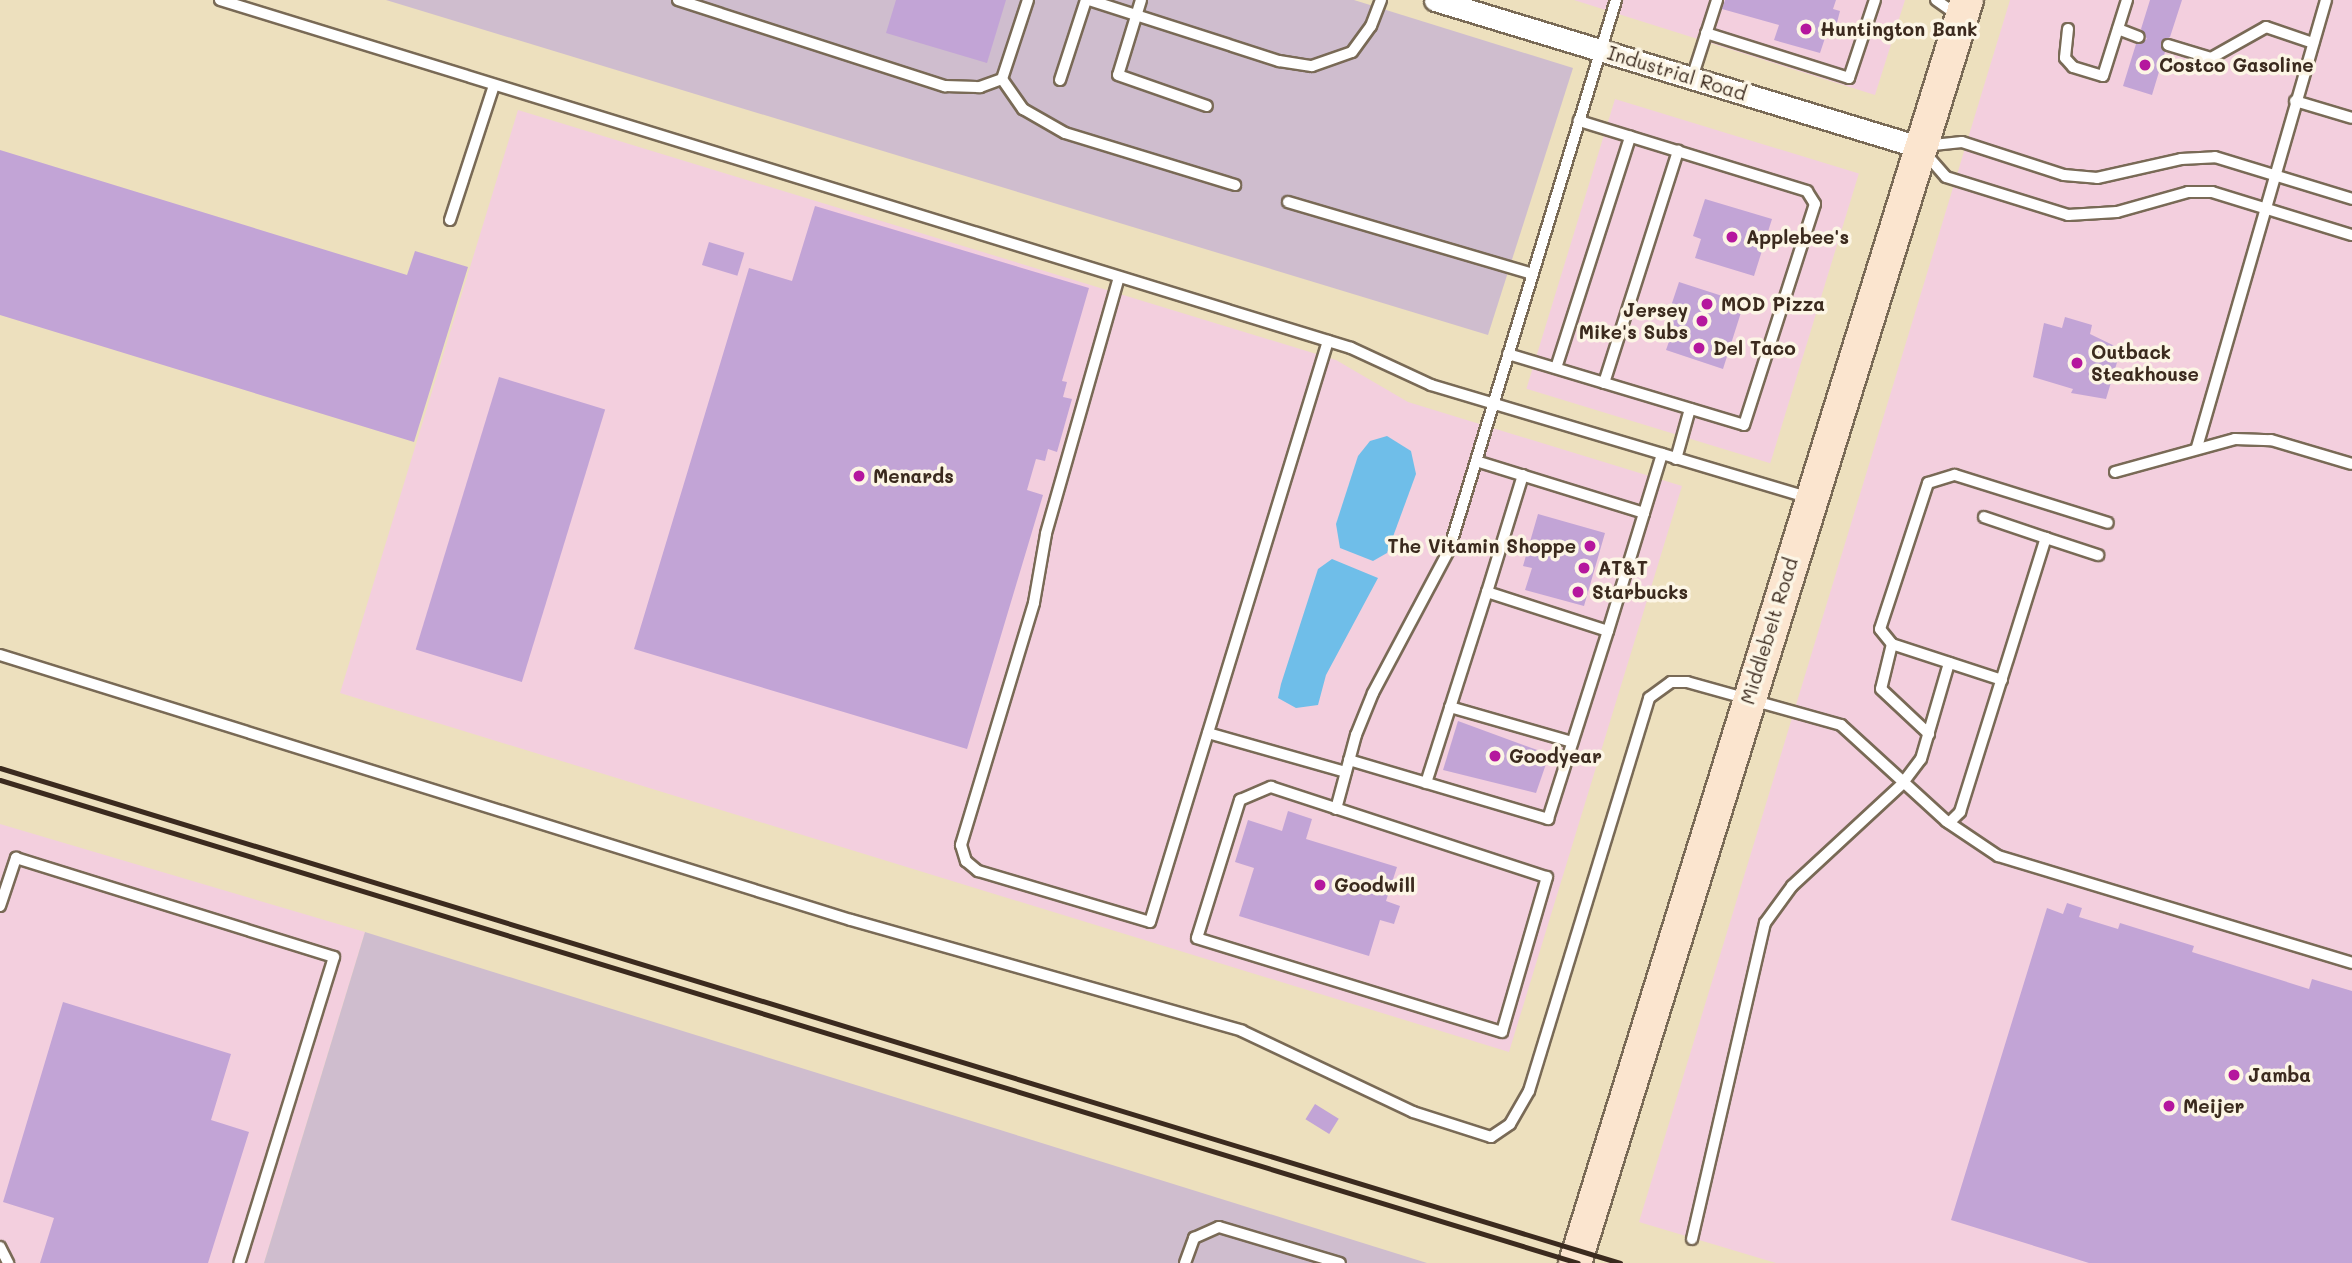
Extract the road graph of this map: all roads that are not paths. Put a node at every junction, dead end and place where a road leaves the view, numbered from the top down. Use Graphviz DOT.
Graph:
graph roads {
  1 [pos="220,0"];
  2 [pos="678,0"];
  3 [pos="1028,0"];
  4 [pos="1088,0"];
  5 [pos="1142,0"];
  6 [pos="1381,0"];
  7 [pos="1435,0"];
  8 [pos="1616,0"];
  9 [pos="1717,0"];
  10 [pos="1875,0"];
  11 [pos="2127,0"];
  12 [pos="2326,0"];
  13 [pos="1954,6"];
  14 [pos="1136,16"];
  15 [pos="2068,29"];
  16 [pos="2118,29"];
  17 [pos="1706,33"];
  18 [pos="2138,37"];
  19 [pos="2313,43"];
  20 [pos="2168,45"];
  21 [pos="1600,50"];
  22 [pos="1692,78"];
  23 [pos="1002,79"];
  24 [pos="1060,80"];
  25 [pos="494,85"];
  26 [pos="2295,101"];
  27 [pos="1207,106"];
  28 [pos="2352,118"];
  29 [pos="1579,121"];
  30 [pos="1630,137"];
  31 [pos="1919,147"];
  32 [pos="1678,151"];
  33 [pos="2273,175"];
  34 [pos="1235,185"];
  35 [pos="2352,199"];
  36 [pos="1288,202"];
  37 [pos="2264,208"];
  38 [pos="450,220"];
  39 [pos="2352,235"];
  40 [pos="1532,274"];
  41 [pos="1119,276"];
  42 [pos="1328,341"];
  43 [pos="1508,354"];
  44 [pos="1556,368"];
  45 [pos="1604,383"];
  46 [pos="1493,404"];
  47 [pos="1690,409"];
  48 [pos="2197,447"];
  49 [pos="1662,454"];
  50 [pos="1676,458"];
  51 [pos="1476,461"];
  52 [pos="2352,464"];
  53 [pos="2115,472"];
  54 [pos="1523,475"];
  55 [pos="1810,498"];
  56 [pos="1644,513"];
  57 [pos="1984,517"];
  58 [pos="2108,523"];
  59 [pos="2046,538"];
  60 [pos="2098,555"];
  61 [pos="1487,592"];
  62 [pos="1608,631"];
  63 [pos="1892,644"];
  64 [pos="0,655"];
  65 [pos="1949,663"];
  66 [pos="2002,680"];
  67 [pos="1748,699"];
  68 [pos="1450,707"];
  69 [pos="1208,733"];
  70 [pos="1928,734"];
  71 [pos="1572,742"];
  72 [pos="1347,766"];
  73 [pos="1426,783"];
  74 [pos="1902,784"];
  75 [pos="1336,809"];
  76 [pos="1949,823"];
  77 [pos="0,906"];
  78 [pos="2352,963"];
  79 [pos="1692,1239"];
  80 [pos="0,1247"];
  81 [pos="8,1263"];
  82 [pos="239,1263"];
  83 [pos="1185,1263"];
  84 [pos="1340,1263"];
  85 [pos="1575,1263"];
  1 -- 25 [label="lane"];
  2 -- 23 [label="lane"];
  3 -- 23 [label="lane"];
  4 -- 14 [label="lane"];
  4 -- 24 [label="lane"];
  5 -- 14 [label="lane"];
  6 -- 14 [label="lane"];
  7 -- 21 [label="street, Industrial Road"];
  8 -- 21 [label="lane"];
  9 -- 17 [label="lane"];
  10 -- 17 [label="lane"];
  11 -- 16 [label="lane"];
  12 -- 19 [label="lane"];
  13 -- 31 [label="main road, Middlebelt Road"];
  14 -- 27 [label="lane"];
  15 -- 16 [label="lane"];
  16 -- 18 [label="lane"];
  17 -- 22 [label="lane"];
  19 -- 20 [label="lane"];
  19 -- 26 [label="lane"];
  21 -- 22 [label="street, Industrial Road"];
  21 -- 29 [label="lane"];
  22 -- 31 [label="street, Industrial Road"];
  23 -- 34 [label="lane"];
  25 -- 38 [label="lane"];
  25 -- 41 [label="lane"];
  26 -- 28 [label="lane"];
  26 -- 33 [label="lane"];
  29 -- 30 [label="lane"];
  29 -- 40 [label="lane"];
  30 -- 32 [label="lane"];
  30 -- 44 [label="lane"];
  31 -- 33 [label="lane"];
  31 -- 37 [label="lane"];
  31 -- 55 [label="main road, Middlebelt Road"];
  32 -- 45 [label="lane"];
  32 -- 47 [label="lane"];
  33 -- 35 [label="lane"];
  33 -- 37 [label="lane"];
  36 -- 40 [label="lane"];
  37 -- 39 [label="lane"];
  37 -- 48 [label="lane"];
  40 -- 43 [label="lane"];
  41 -- 42 [label="lane"];
  41 -- 69 [label="lane"];
  42 -- 46 [label="lane"];
  42 -- 69 [label="lane"];
  43 -- 44 [label="lane"];
  43 -- 46 [label="lane"];
  44 -- 45 [label="lane"];
  45 -- 47 [label="lane"];
  46 -- 49 [label="lane"];
  46 -- 51 [label="lane"];
  47 -- 50 [label="lane"];
  48 -- 52 [label="lane"];
  48 -- 53 [label="lane"];
  49 -- 50 [label="lane"];
  49 -- 56 [label="lane"];
  50 -- 55 [label="lane"];
  51 -- 54 [label="lane"];
  51 -- 72 [label="lane"];
  54 -- 56 [label="lane"];
  54 -- 61 [label="lane"];
  55 -- 67 [label="main road, Middlebelt Road"];
  56 -- 62 [label="lane"];
  57 -- 59 [label="lane"];
  58 -- 63 [label="lane"];
  59 -- 60 [label="lane"];
  59 -- 66 [label="lane"];
  61 -- 62 [label="lane"];
  61 -- 68 [label="lane"];
  62 -- 71 [label="lane"];
  63 -- 65 [label="lane"];
  63 -- 70 [label="lane"];
  64 -- 67 [label="lane"];
  65 -- 66 [label="lane"];
  65 -- 70 [label="lane"];
  66 -- 76 [label="lane"];
  67 -- 74 [label="lane"];
  67 -- 85 [label="main road, Middlebelt Road"];
  68 -- 71 [label="lane"];
  68 -- 73 [label="lane"];
  69 -- 72 [label="lane"];
  70 -- 74 [label="lane"];
  71 -- 73 [label="lane"];
  72 -- 73 [label="lane"];
  72 -- 75 [label="lane"];
  74 -- 76 [label="lane"];
  74 -- 79 [label="lane"];
  75 -- 75 [label="lane"];
  76 -- 78 [label="lane"];
  77 -- 82 [label="lane"];
  80 -- 81 [label="lane"];
  83 -- 84 [label="lane"];
}
